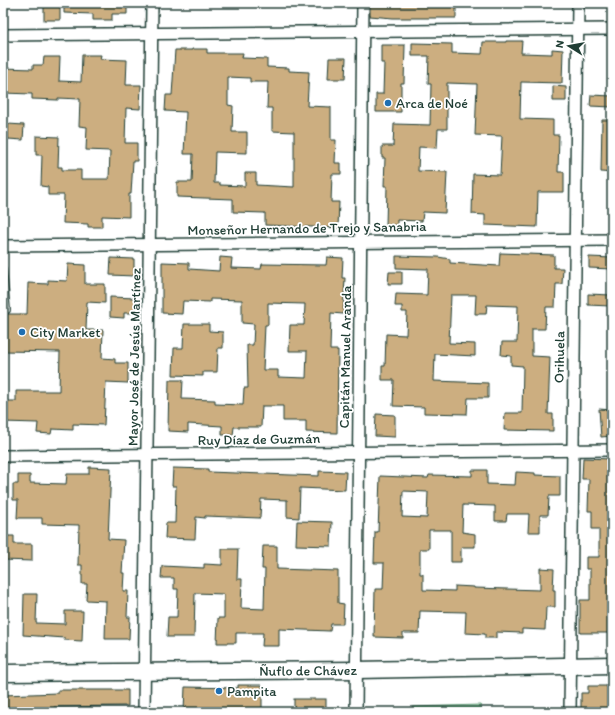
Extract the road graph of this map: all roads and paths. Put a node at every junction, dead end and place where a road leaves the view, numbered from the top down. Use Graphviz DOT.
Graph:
graph roads {
  1 [pos="152,3"];
  2 [pos="364,3"];
  3 [pos="578,3"];
  4 [pos="577,30"];
  5 [pos="612,30"];
  6 [pos="363,31"];
  7 [pos="152,33"];
  8 [pos="3,35"];
  9 [pos="612,240"];
  10 [pos="575,241"];
  11 [pos="361,243"];
  12 [pos="150,244"];
  13 [pos="3,246"];
  14 [pos="3,269"];
  15 [pos="7,310"];
  16 [pos="572,450"];
  17 [pos="612,450"];
  18 [pos="359,452"];
  19 [pos="148,455"];
  20 [pos="3,456"];
  21 [pos="570,665"];
  22 [pos="612,665"];
  23 [pos="357,670"];
  24 [pos="145,672"];
  25 [pos="3,673"];
  26 [pos="144,712"];
  27 [pos="356,712"];
  28 [pos="570,712"];
  1 -- 7 [label="street, Mayor José de Jesús Martínez"];
  2 -- 6 [label="street, Capitán Manuel Aranda"];
  3 -- 4 [label="street, Orihuela"];
  4 -- 5 [label="street"];
  4 -- 6 [label="street"];
  4 -- 10 [label="street, Orihuela"];
  6 -- 7 [label="street"];
  6 -- 11 [label="street, Capitán Manuel Aranda"];
  7 -- 8 [label="street"];
  7 -- 12 [label="street, Mayor José de Jesús Martínez"];
  9 -- 10 [label="street, Monseñor Hernando de Trejo y Sanabria"];
  10 -- 11 [label="street, Monseñor Hernando de Trejo y Sanabria"];
  10 -- 16 [label="street, Orihuela"];
  11 -- 12 [label="street, Monseñor Hernando de Trejo y Sanabria"];
  11 -- 18 [label="street, Capitán Manuel Aranda"];
  12 -- 13 [label="street, Monseñor Hernando de Trejo y Sanabria"];
  12 -- 19 [label="street, Mayor José de Jesús Martínez"];
  14 -- 15 [label="lane"];
  16 -- 17 [label="street, Ruy Díaz de Guzmán"];
  16 -- 18 [label="street, Ruy Díaz de Guzmán"];
  16 -- 21 [label="street, Orihuela"];
  18 -- 19 [label="street, Ruy Díaz de Guzmán"];
  18 -- 23 [label="street, Capitán Manuel Aranda"];
  19 -- 20 [label="street, Ruy Díaz de Guzmán"];
  19 -- 24 [label="street, Mayor José de Jesús Martínez"];
  21 -- 22 [label="street, Ñuflo de Chávez"];
  21 -- 23 [label="street, Ñuflo de Chávez"];
  21 -- 28 [label="street, Orihuela"];
  23 -- 24 [label="street, Ñuflo de Chávez"];
  23 -- 27 [label="street, Capitán Manuel Aranda"];
  24 -- 25 [label="street, Ñuflo de Chávez"];
  24 -- 26 [label="street, Mayor José de Jesús Martínez"];
}
